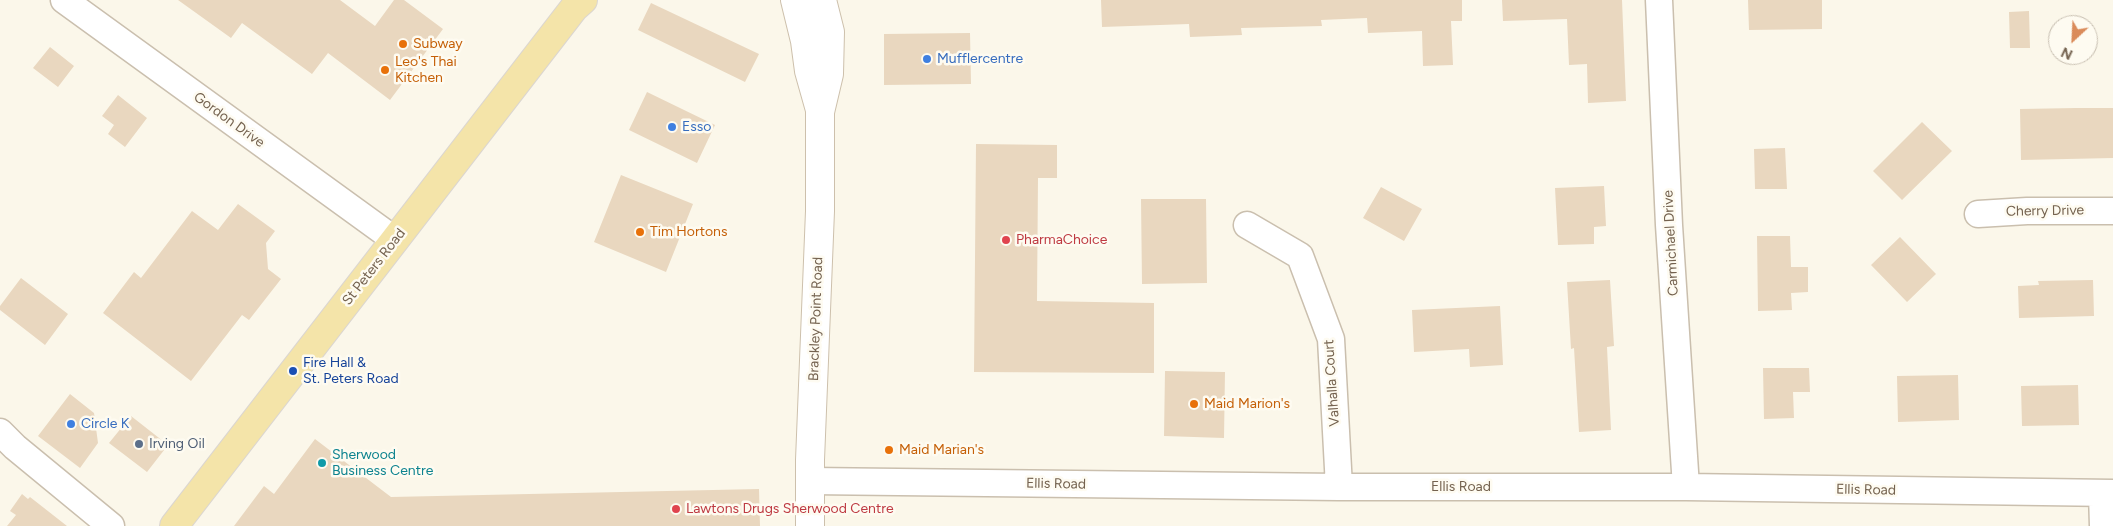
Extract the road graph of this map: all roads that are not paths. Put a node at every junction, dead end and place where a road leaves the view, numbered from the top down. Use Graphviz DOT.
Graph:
graph roads {
  1 [pos="64,0"];
  2 [pos="795,0"];
  3 [pos="822,0"];
  4 [pos="838,0"];
  5 [pos="1660,0"];
  6 [pos="578,3"];
  7 [pos="830,32"];
  8 [pos="820,112"];
  9 [pos="2113,210"];
  10 [pos="1978,214"];
  11 [pos="1247,224"];
  12 [pos="395,240"];
  13 [pos="0,432"];
  14 [pos="810,481"];
  15 [pos="1339,487"];
  16 [pos="1686,487"];
  17 [pos="2108,493"];
  18 [pos="111,526"];
  19 [pos="174,526"];
  20 [pos="810,526"];
  21 [pos="2103,526"];
  1 -- 12 [label="street, Gordon Drive"];
  2 -- 8 [label="main road, Brackley Point Road"];
  3 -- 7 [label="main road, Brackley Point Road"];
  4 -- 7 [label="main road"];
  5 -- 16 [label="street, Carmichael Drive"];
  6 -- 12 [label="main road, St Peters Road"];
  7 -- 8 [label="main road, Brackley Point Road"];
  8 -- 14 [label="main road, Brackley Point Road"];
  9 -- 10 [label="street, Cherry Drive"];
  11 -- 15 [label="street, Valhalla Court"];
  12 -- 19 [label="main road, St Peters Road"];
  13 -- 18 [label="street"];
  14 -- 15 [label="street, Ellis Road"];
  14 -- 20 [label="main road, Brackley Point Road"];
  15 -- 16 [label="street, Ellis Road"];
  16 -- 17 [label="street, Ellis Road"];
  17 -- 21 [label="street"];
}
